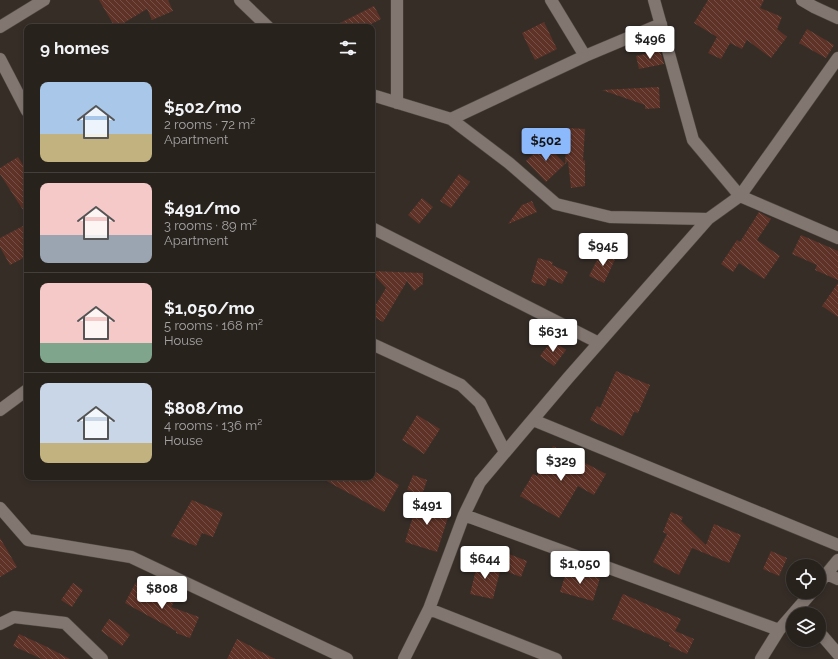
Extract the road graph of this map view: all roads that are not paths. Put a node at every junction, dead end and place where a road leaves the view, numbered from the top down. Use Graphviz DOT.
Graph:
graph roads {
  1 [pos="240,0"];
  2 [pos="397,0"];
  3 [pos="551,0"];
  4 [pos="654,0"];
  5 [pos="802,0"];
  6 [pos="40,1"];
  7 [pos="838,18"];
  8 [pos="265,24"];
  9 [pos="661,24"];
  10 [pos="0,27"];
  11 [pos="585,56"];
  12 [pos="838,58"];
  13 [pos="0,59"];
  14 [pos="375,97"];
  15 [pos="397,103"];
  16 [pos="24,105"];
  17 [pos="451,119"];
  18 [pos="740,196"];
  19 [pos="708,218"];
  20 [pos="375,230"];
  21 [pos="838,238"];
  22 [pos="599,343"];
  23 [pos="375,345"];
  24 [pos="24,392"];
  25 [pos="0,410"];
  26 [pos="533,420"];
  27 [pos="505,452"];
  28 [pos="0,508"];
  29 [pos="464,515"];
  30 [pos="838,545"];
  31 [pos="838,560"];
  32 [pos="832,576"];
  33 [pos="429,609"];
  34 [pos="0,624"];
  35 [pos="786,624"];
  36 [pos="779,630"];
  37 [pos="826,640"];
  38 [pos="838,654"];
  39 [pos="102,659"];
  40 [pos="347,659"];
  41 [pos="404,659"];
  42 [pos="556,659"];
  43 [pos="761,659"];
  1 -- 8 [label="street"];
  2 -- 15 [label="street"];
  3 -- 11 [label="street"];
  4 -- 9 [label="street"];
  5 -- 7 [label="street"];
  6 -- 10 [label="street"];
  9 -- 11 [label="street"];
  9 -- 18 [label="street"];
  11 -- 17 [label="street"];
  12 -- 18 [label="street"];
  13 -- 16 [label="street"];
  14 -- 15 [label="street"];
  15 -- 17 [label="street"];
  17 -- 19 [label="street"];
  18 -- 19 [label="street"];
  18 -- 21 [label="street"];
  19 -- 22 [label="street"];
  20 -- 22 [label="street"];
  22 -- 26 [label="street"];
  23 -- 27 [label="street"];
  24 -- 25 [label="street"];
  26 -- 27 [label="street"];
  26 -- 30 [label="street"];
  27 -- 29 [label="street"];
  28 -- 40 [label="street"];
  29 -- 33 [label="street"];
  29 -- 36 [label="street"];
  31 -- 32 [label="street"];
  33 -- 41 [label="street"];
  33 -- 42 [label="street"];
  34 -- 39 [label="street"];
  35 -- 36 [label="street"];
  36 -- 43 [label="street"];
  37 -- 38 [label="street"];
}
